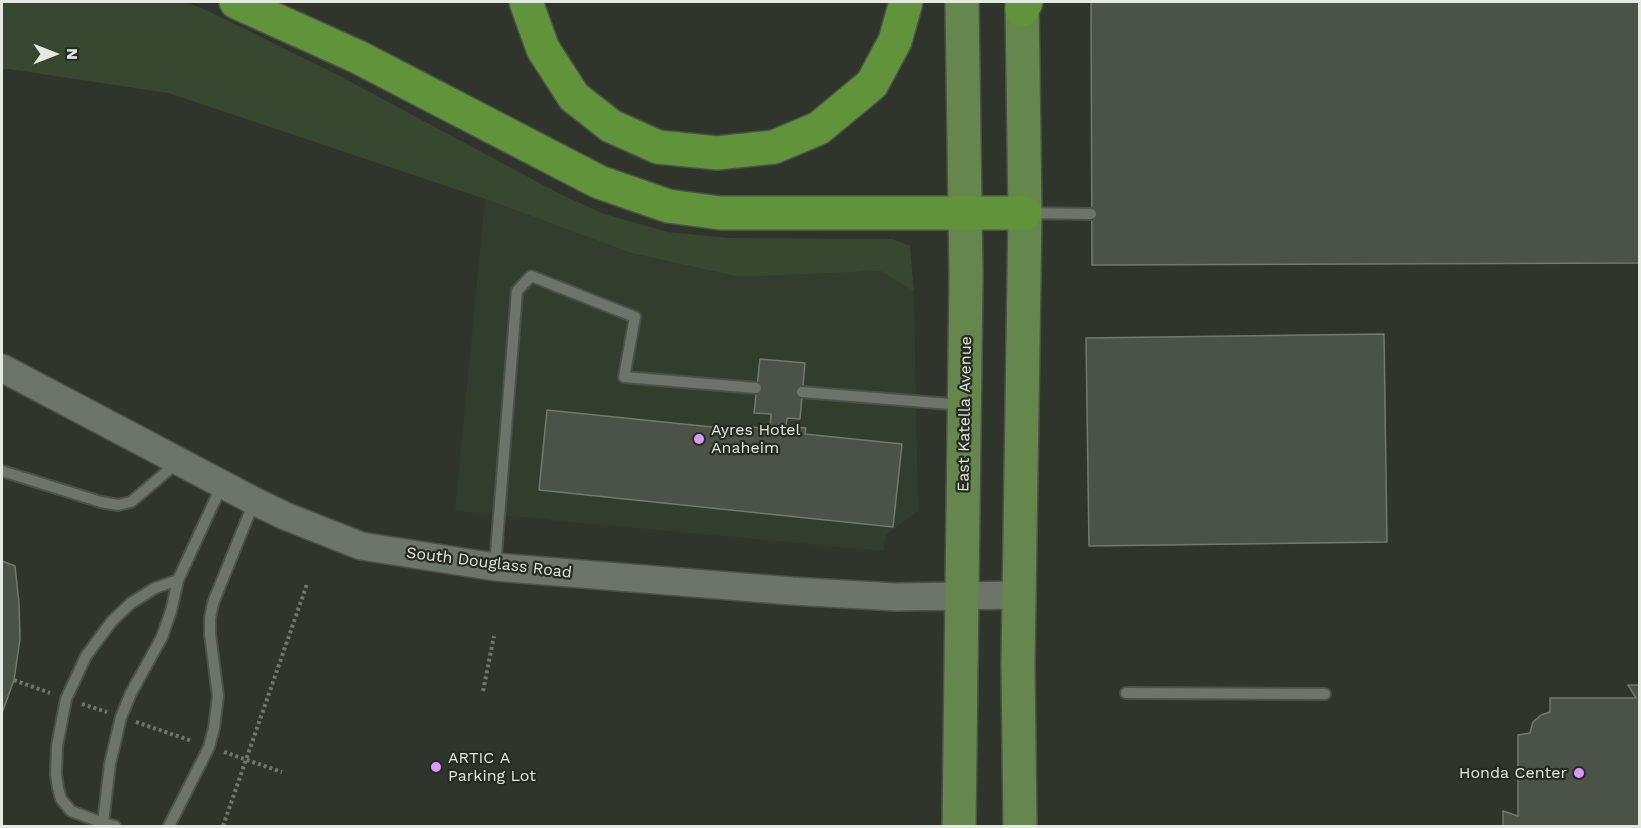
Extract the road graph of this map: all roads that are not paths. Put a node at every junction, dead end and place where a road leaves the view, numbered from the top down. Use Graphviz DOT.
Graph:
graph roads {
  1 [pos="236,2"];
  2 [pos="526,2"];
  3 [pos="906,2"];
  4 [pos="962,2"];
  5 [pos="1023,4"];
  6 [pos="966,213"];
  7 [pos="1025,213"];
  8 [pos="1091,214"];
  9 [pos="2,368"];
  10 [pos="756,388"];
  11 [pos="802,392"];
  12 [pos="966,405"];
  13 [pos="178,462"];
  14 [pos="2,471"];
  15 [pos="222,485"];
  16 [pos="254,501"];
  17 [pos="495,567"];
  18 [pos="178,580"];
  19 [pos="1019,595"];
  20 [pos="963,596"];
  21 [pos="1126,693"];
  22 [pos="1325,694"];
  23 [pos="103,823"];
  24 [pos="115,826"];
  25 [pos="169,826"];
  26 [pos="958,826"];
  27 [pos="1020,826"];
  1 -- 6 [label="highway"];
  2 -- 3 [label="highway"];
  4 -- 6 [label="main road, East Katella Avenue"];
  5 -- 7 [label="main road"];
  6 -- 7 [label="highway"];
  6 -- 12 [label="main road, East Katella Avenue"];
  7 -- 8 [label="lane"];
  7 -- 19 [label="main road"];
  9 -- 13 [label="street, South Douglass Road"];
  10 -- 17 [label="lane"];
  11 -- 12 [label="lane"];
  12 -- 20 [label="main road, East Katella Avenue"];
  13 -- 14 [label="lane"];
  13 -- 15 [label="street, South Douglass Road"];
  15 -- 16 [label="street, South Douglass Road"];
  15 -- 18 [label="lane"];
  16 -- 17 [label="street, South Douglass Road"];
  16 -- 25 [label="lane"];
  17 -- 20 [label="street, South Douglass Road"];
  18 -- 23 [label="lane"];
  18 -- 23 [label="lane"];
  19 -- 20 [label="street, South Douglass Road"];
  19 -- 27 [label="main road"];
  20 -- 26 [label="main road, East Katella Avenue"];
  21 -- 22 [label="lane"];
  23 -- 24 [label="lane"];
}
